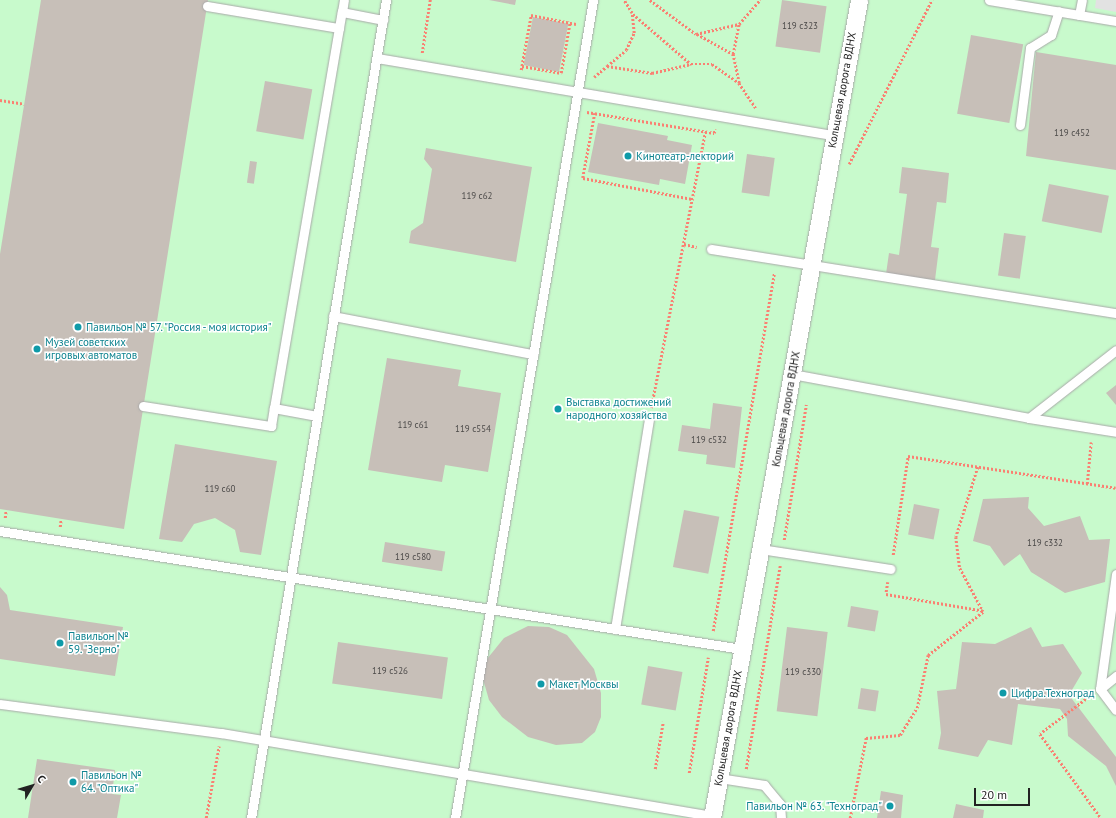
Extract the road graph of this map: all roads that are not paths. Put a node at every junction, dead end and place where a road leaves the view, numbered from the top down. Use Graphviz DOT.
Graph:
graph roads {
  1 [pos="344,0"];
  2 [pos="386,0"];
  3 [pos="593,0"];
  4 [pos="859,0"];
  5 [pos="989,0"];
  6 [pos="1082,0"];
  7 [pos="207,6"];
  8 [pos="1059,11"];
  9 [pos="342,12"];
  10 [pos="1079,15"];
  11 [pos="383,20"];
  12 [pos="1116,20"];
  13 [pos="340,28"];
  14 [pos="376,58"];
  15 [pos="578,92"];
  16 [pos="1020,125"];
  17 [pos="834,135"];
  18 [pos="711,249"];
  19 [pos="812,267"];
  20 [pos="1116,313"];
  21 [pos="333,316"];
  22 [pos="1116,350"];
  23 [pos="533,354"];
  24 [pos="792,374"];
  25 [pos="143,406"];
  26 [pos="274,408"];
  27 [pos="317,416"];
  28 [pos="1029,418"];
  29 [pos="649,420"];
  30 [pos="1116,432"];
  31 [pos="0,531"];
  32 [pos="760,549"];
  33 [pos="890,569"];
  34 [pos="1116,574"];
  35 [pos="290,577"];
  36 [pos="490,609"];
  37 [pos="615,628"];
  38 [pos="742,649"];
  39 [pos="1116,676"];
  40 [pos="1100,689"];
  41 [pos="0,704"];
  42 [pos="1116,710"];
  43 [pos="264,741"];
  44 [pos="461,776"];
  45 [pos="718,778"];
  46 [pos="712,817"];
  47 [pos="251,818"];
  48 [pos="455,818"];
  49 [pos="781,818"];
  1 -- 9 [label="lane"];
  2 -- 11 [label="lane"];
  3 -- 15 [label="lane"];
  4 -- 17 [label="street, Кольцевая дорога ВДНХ"];
  5 -- 8 [label="lane"];
  6 -- 10 [label="lane"];
  7 -- 13 [label="lane"];
  8 -- 10 [label="lane"];
  8 -- 16 [label="lane"];
  9 -- 11 [label="lane"];
  9 -- 13 [label="lane"];
  10 -- 12 [label="lane"];
  11 -- 14 [label="lane"];
  13 -- 26 [label="lane"];
  14 -- 15 [label="lane"];
  14 -- 21 [label="lane"];
  15 -- 17 [label="lane"];
  15 -- 23 [label="lane"];
  17 -- 19 [label="street, Кольцевая дорога ВДНХ"];
  18 -- 19 [label="lane"];
  19 -- 20 [label="lane"];
  19 -- 24 [label="street, Кольцевая дорога ВДНХ"];
  21 -- 23 [label="lane"];
  21 -- 27 [label="lane"];
  22 -- 28 [label="lane"];
  23 -- 36 [label="lane"];
  24 -- 28 [label="lane"];
  24 -- 32 [label="street, Кольцевая дорога ВДНХ"];
  25 -- 26 [label="lane"];
  26 -- 27 [label="lane"];
  27 -- 35 [label="lane"];
  28 -- 30 [label="lane"];
  29 -- 37 [label="lane"];
  31 -- 35 [label="lane"];
  32 -- 33 [label="lane"];
  32 -- 38 [label="street, Кольцевая дорога ВДНХ"];
  34 -- 40 [label="lane"];
  35 -- 36 [label="lane"];
  35 -- 43 [label="lane"];
  36 -- 37 [label="lane"];
  36 -- 44 [label="lane"];
  37 -- 38 [label="lane"];
  38 -- 45 [label="street, Кольцевая дорога ВДНХ"];
  39 -- 40 [label="lane"];
  40 -- 42 [label="lane"];
  41 -- 43 [label="lane"];
  43 -- 44 [label="lane"];
  43 -- 47 [label="lane"];
  44 -- 46 [label="lane"];
  44 -- 48 [label="lane"];
  45 -- 46 [label="street, Кольцевая дорога ВДНХ"];
  45 -- 49 [label="lane"];
}
